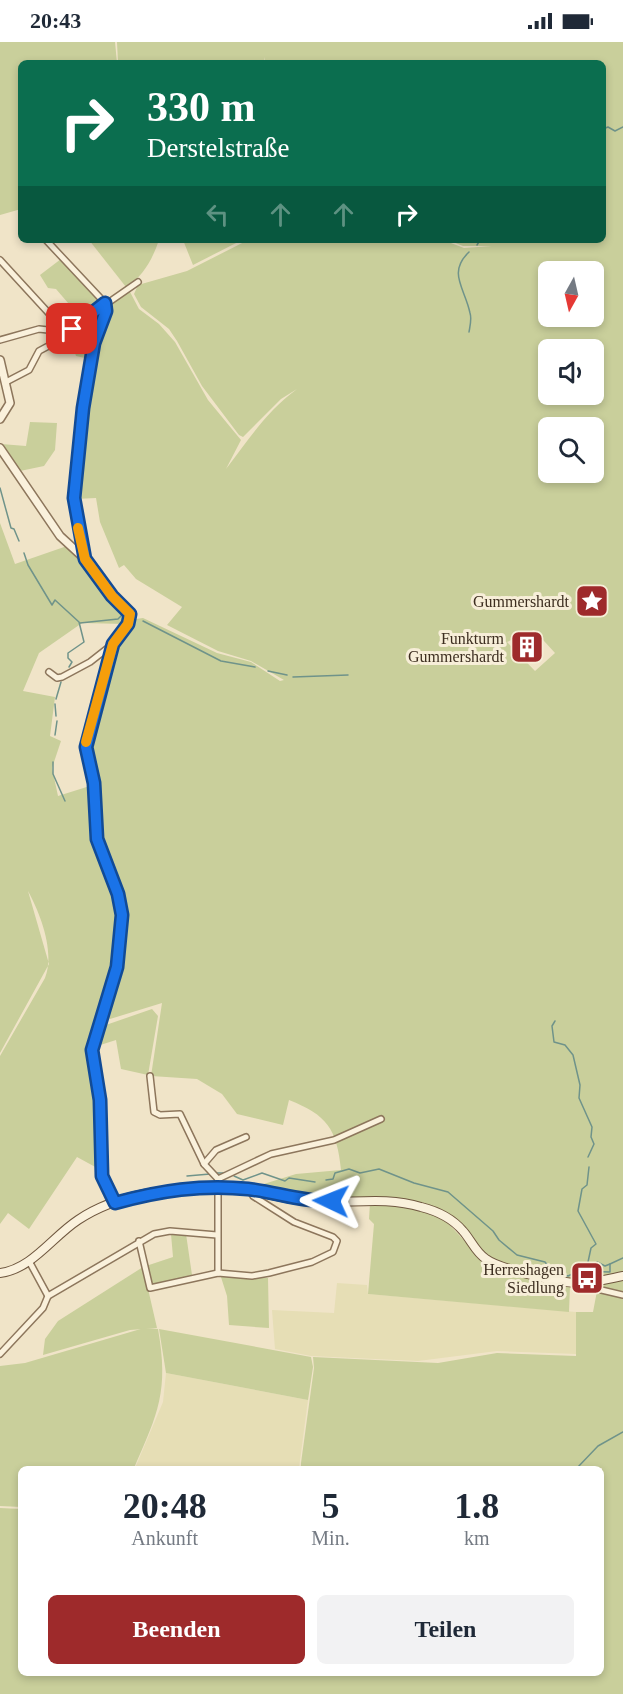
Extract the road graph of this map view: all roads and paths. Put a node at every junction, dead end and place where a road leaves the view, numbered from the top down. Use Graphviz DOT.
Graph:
graph roads {
  1 [pos="49,243"];
  2 [pos="0,260"];
  3 [pos="138,282"];
  4 [pos="105,303"];
  5 [pos="66,332"];
  6 [pos="0,340"];
  7 [pos="0,360"];
  8 [pos="6,382"];
  9 [pos="0,419"];
  10 [pos="0,448"];
  11 [pos="85,559"];
  12 [pos="113,644"];
  13 [pos="49,672"];
  14 [pos="150,1076"];
  15 [pos="381,1119"];
  16 [pos="246,1137"];
  17 [pos="204,1164"];
  18 [pos="218,1183"];
  19 [pos="250,1189"];
  20 [pos="115,1203"];
  21 [pos="218,1235"];
  22 [pos="139,1241"];
  23 [pos="29,1261"];
  24 [pos="0,1273"];
  25 [pos="218,1273"];
  26 [pos="623,1276"];
  27 [pos="574,1283"];
  28 [pos="623,1295"];
  29 [pos="48,1296"];
  30 [pos="0,1354"];
  1 -- 4 [label="street"];
  2 -- 5 [label="street"];
  3 -- 4 [label="street"];
  4 -- 5 [label="street"];
  4 -- 11 [label="street"];
  5 -- 6 [label="street"];
  5 -- 8 [label="street"];
  7 -- 8 [label="street"];
  8 -- 9 [label="street"];
  10 -- 11 [label="street"];
  11 -- 12 [label="street"];
  12 -- 13 [label="street"];
  12 -- 20 [label="street"];
  14 -- 17 [label="street"];
  15 -- 18 [label="street"];
  16 -- 17 [label="street"];
  17 -- 18 [label="street"];
  18 -- 19 [label="main road"];
  18 -- 20 [label="main road"];
  18 -- 21 [label="street"];
  19 -- 25 [label="street"];
  19 -- 27 [label="main road"];
  20 -- 23 [label="main road"];
  21 -- 22 [label="street"];
  21 -- 25 [label="street"];
  22 -- 25 [label="street"];
  22 -- 29 [label="street"];
  23 -- 24 [label="main road"];
  23 -- 29 [label="street"];
  26 -- 27 [label="main road"];
  27 -- 28 [label="street"];
  29 -- 30 [label="street"];
}
